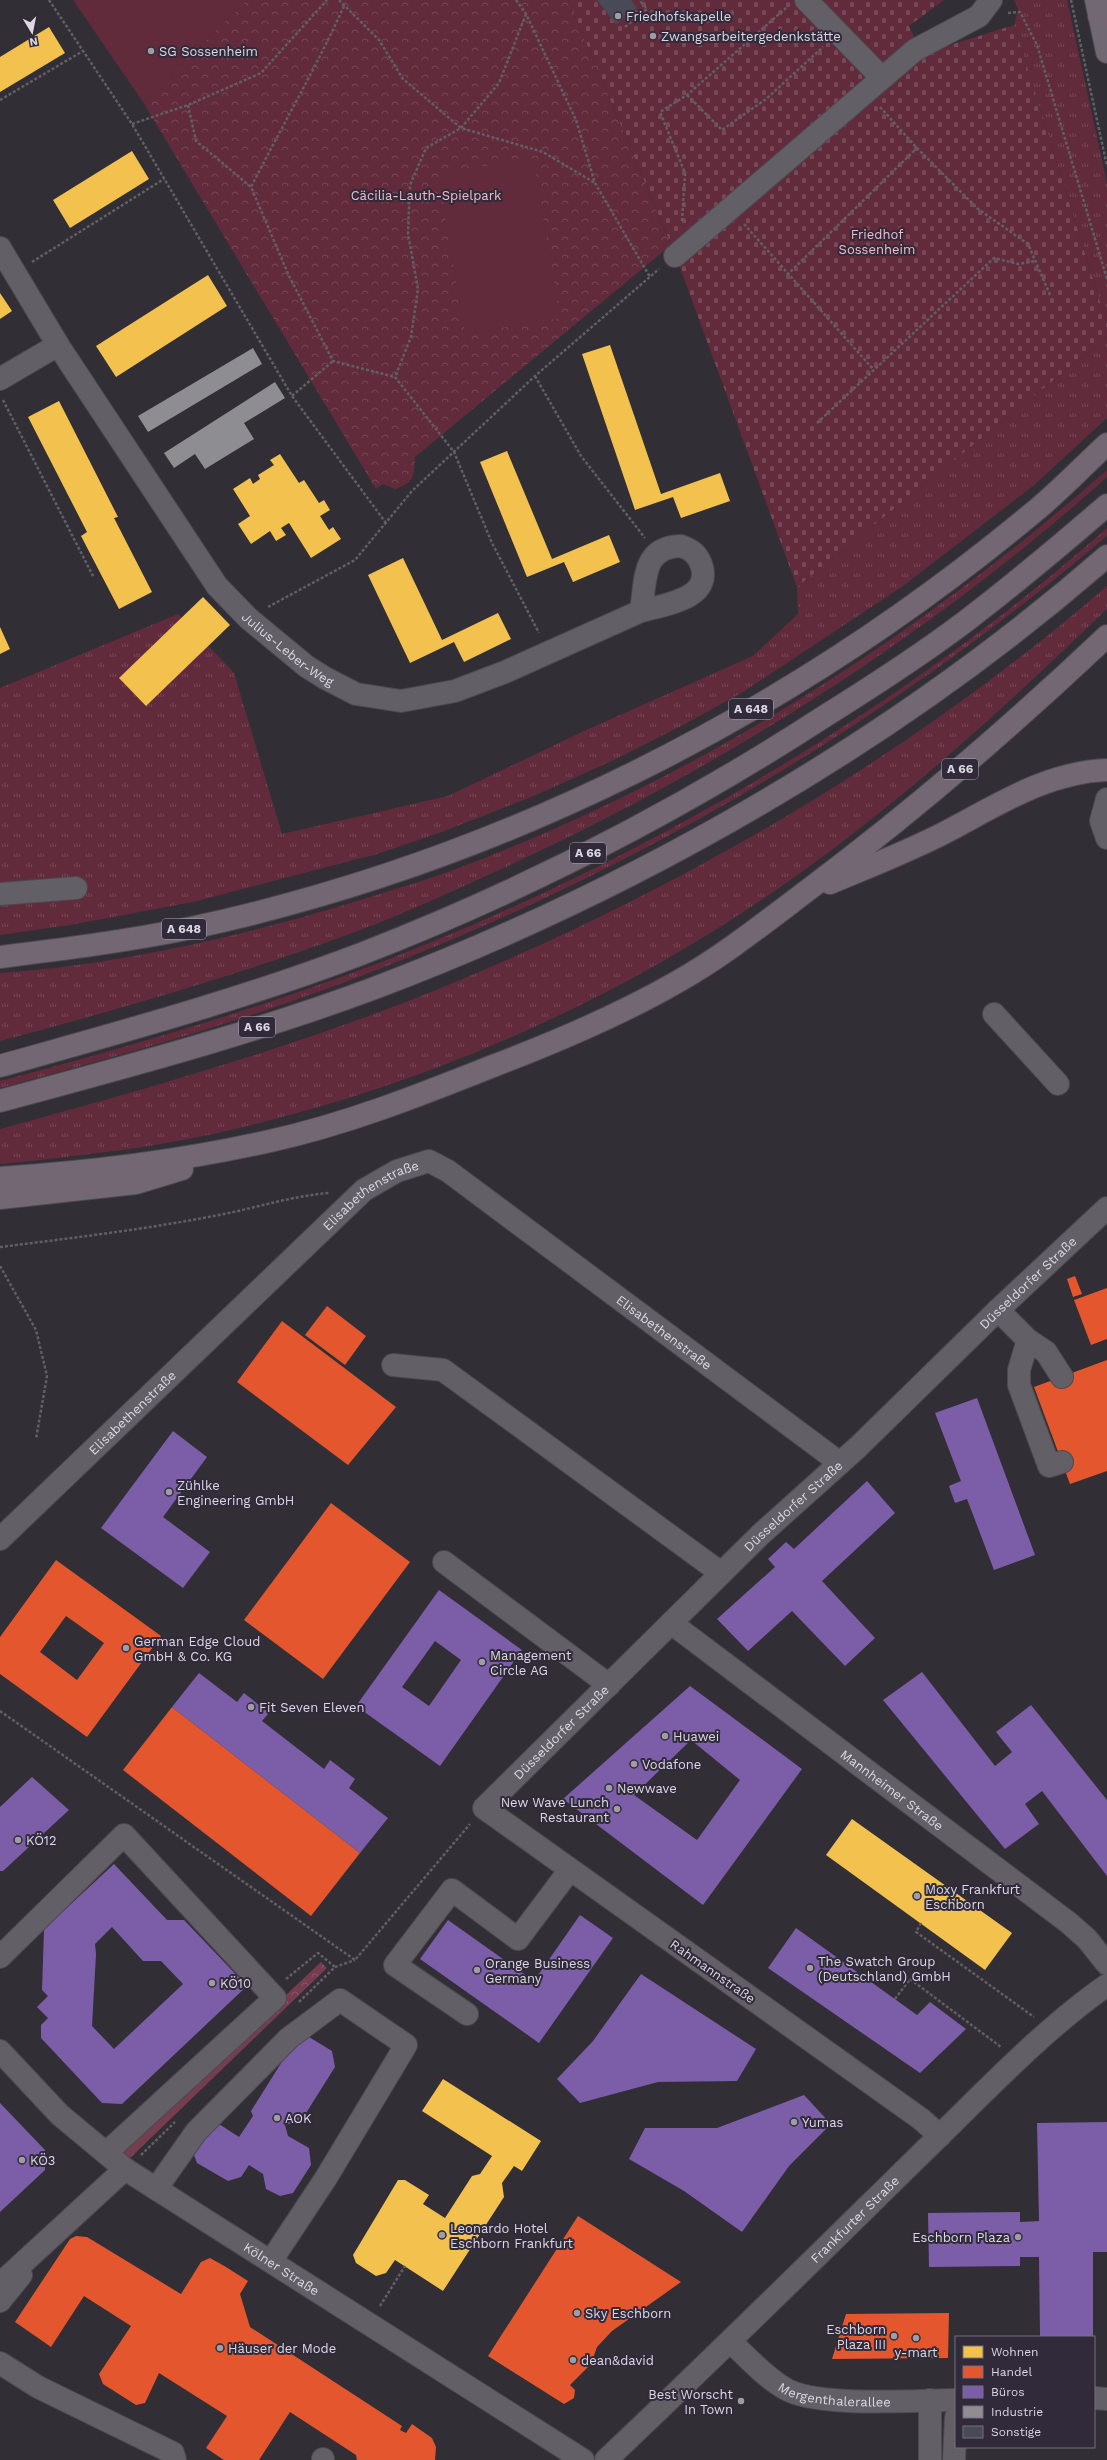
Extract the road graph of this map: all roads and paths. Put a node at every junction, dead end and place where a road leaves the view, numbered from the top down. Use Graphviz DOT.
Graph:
graph roads {
  1 [pos="49,0"];
  2 [pos="327,0"];
  3 [pos="339,0"];
  4 [pos="516,0"];
  5 [pos="1071,0"];
  6 [pos="641,1"];
  7 [pos="798,2"];
  8 [pos="344,6"];
  9 [pos="985,8"];
  10 [pos="1101,11"];
  11 [pos="526,14"];
  12 [pos="625,27"];
  13 [pos="838,33"];
  14 [pos="83,51"];
  15 [pos="1107,52"];
  16 [pos="874,85"];
  17 [pos="687,95"];
  18 [pos="0,100"];
  19 [pos="188,105"];
  20 [pos="132,124"];
  21 [pos="461,128"];
  22 [pos="917,148"];
  23 [pos="1107,166"];
  24 [pos="164,178"];
  25 [pos="595,183"];
  26 [pos="251,187"];
  27 [pos="731,208"];
  28 [pos="0,248"];
  29 [pos="678,253"];
  30 [pos="1035,261"];
  31 [pos="15,272"];
  32 [pos="787,274"];
  33 [pos="1107,279"];
  34 [pos="1050,295"];
  35 [pos="58,345"];
  36 [pos="333,361"];
  37 [pos="873,370"];
  38 [pos="536,376"];
  39 [pos="395,377"];
  40 [pos="0,379"];
  41 [pos="0,394"];
  42 [pos="292,396"];
  43 [pos="817,423"];
  44 [pos="1107,444"];
  45 [pos="454,452"];
  46 [pos="1107,505"];
  47 [pos="386,523"];
  48 [pos="656,553"];
  49 [pos="1107,556"];
  50 [pos="94,578"];
  51 [pos="641,610"];
  52 [pos="248,618"];
  53 [pos="1107,636"];
  54 [pos="549,652"];
  55 [pos="1107,770"];
  56 [pos="1107,799"];
  57 [pos="1107,838"];
  58 [pos="76,888"];
  59 [pos="804,893"];
  60 [pos="0,894"];
  61 [pos="0,957"];
  62 [pos="994,1014"];
  63 [pos="0,1066"];
  64 [pos="1058,1084"];
  65 [pos="0,1101"];
  66 [pos="272,1141"];
  67 [pos="0,1178"];
  68 [pos="364,1190"];
  69 [pos="0,1198"];
  70 [pos="1107,1208"];
  71 [pos="0,1247"];
  72 [pos="0,1266"];
  73 [pos="998,1310"];
  74 [pos="1028,1340"];
  75 [pos="393,1365"];
  76 [pos="1062,1377"];
  77 [pos="36,1439"];
  78 [pos="1062,1462"];
  79 [pos="840,1463"];
  80 [pos="0,1539"];
  81 [pos="444,1562"];
  82 [pos="721,1574"];
  83 [pos="670,1623"];
  84 [pos="608,1685"];
  85 [pos="0,1711"];
  86 [pos="484,1808"];
  87 [pos="569,1870"];
  88 [pos="921,1923"];
  89 [pos="0,1957"];
  90 [pos="1107,1964"];
  91 [pos="335,1967"];
  92 [pos="1107,1985"];
  93 [pos="270,1992"];
  94 [pos="895,1999"];
  95 [pos="467,2014"];
  96 [pos="1052,2030"];
  97 [pos="0,2051"];
  98 [pos="1019,2060"];
  99 [pos="940,2136"];
  100 [pos="106,2153"];
  101 [pos="126,2169"];
  102 [pos="156,2189"];
  103 [pos="50,2238"];
  104 [pos="271,2261"];
  105 [pos="405,2266"];
  106 [pos="0,2284"];
  107 [pos="0,2301"];
  108 [pos="369,2323"];
  109 [pos="732,2342"];
  110 [pos="0,2363"];
  111 [pos="1095,2398"];
  112 [pos="1107,2399"];
  113 [pos="930,2400"];
  114 [pos="955,2400"];
  115 [pos="955,2439"];
  116 [pos="175,2460"];
  117 [pos="584,2460"];
  118 [pos="606,2460"];
  119 [pos="930,2460"];
  120 [pos="954,2460"];
  1 -- 14 [label="path"];
  2 -- 19 [label="path"];
  3 -- 8 [label="path"];
  4 -- 11 [label="path"];
  5 -- 23 [label="path"];
  6 -- 12 [label="path"];
  7 -- 13 [label="street"];
  7 -- 17 [label="path"];
  8 -- 21 [label="path"];
  8 -- 26 [label="path"];
  9 -- 16 [label="street"];
  9 -- 33 [label="path"];
  10 -- 15 [label="main road"];
  11 -- 21 [label="path"];
  11 -- 25 [label="path"];
  13 -- 16 [label="street"];
  13 -- 17 [label="path"];
  14 -- 18 [label="path"];
  14 -- 20 [label="path"];
  16 -- 22 [label="path"];
  16 -- 27 [label="street"];
  17 -- 29 [label="path"];
  19 -- 20 [label="path"];
  19 -- 26 [label="path"];
  20 -- 24 [label="path"];
  21 -- 25 [label="path"];
  21 -- 39 [label="path"];
  22 -- 30 [label="path"];
  22 -- 32 [label="path"];
  24 -- 31 [label="path"];
  24 -- 42 [label="path"];
  25 -- 38 [label="path"];
  26 -- 36 [label="path"];
  27 -- 29 [label="street"];
  27 -- 32 [label="path"];
  28 -- 31 [label="street, Julius-Leber-Weg"];
  30 -- 34 [label="path"];
  30 -- 37 [label="path"];
  31 -- 35 [label="street, Julius-Leber-Weg"];
  32 -- 37 [label="path"];
  35 -- 40 [label="street"];
  35 -- 52 [label="street, Julius-Leber-Weg"];
  36 -- 39 [label="path"];
  36 -- 42 [label="path"];
  37 -- 43 [label="path"];
  38 -- 45 [label="path"];
  38 -- 48 [label="path"];
  39 -- 45 [label="path"];
  41 -- 50 [label="path"];
  42 -- 47 [label="path"];
  44 -- 61 [label="highway, A 648"];
  45 -- 47 [label="path"];
  45 -- 54 [label="path"];
  46 -- 63 [label="highway, A 66"];
  47 -- 52 [label="path"];
  48 -- 51 [label="street"];
  48 -- 51 [label="street, Julius-Leber-Weg"];
  49 -- 65 [label="highway, A 66"];
  51 -- 54 [label="street, Julius-Leber-Weg"];
  52 -- 54 [label="street, Julius-Leber-Weg"];
  53 -- 59 [label="highway, A 66"];
  55 -- 59 [label="highway"];
  56 -- 57 [label="street"];
  58 -- 60 [label="street"];
  59 -- 66 [label="highway, A 66"];
  62 -- 64 [label="street"];
  66 -- 67 [label="highway, A 66"];
  66 -- 69 [label="highway"];
  68 -- 71 [label="path"];
  68 -- 79 [label="street, Elisabethenstraße"];
  68 -- 80 [label="street, Elisabethenstraße"];
  70 -- 73 [label="street, Düsseldorfer Straße"];
  72 -- 77 [label="path"];
  73 -- 74 [label="street"];
  73 -- 79 [label="street, Düsseldorfer Straße"];
  74 -- 76 [label="street"];
  74 -- 78 [label="street"];
  75 -- 82 [label="street"];
  79 -- 82 [label="street, Düsseldorfer Straße"];
  81 -- 84 [label="street"];
  82 -- 83 [label="street, Düsseldorfer Straße"];
  83 -- 84 [label="street, Düsseldorfer Straße"];
  83 -- 90 [label="street, Mannheimer Straße"];
  84 -- 86 [label="street, Düsseldorfer Straße"];
  85 -- 86 [label="path"];
  86 -- 87 [label="street, Rahmannstraße"];
  87 -- 95 [label="street"];
  87 -- 99 [label="street, Rahmannstraße"];
  88 -- 96 [label="path"];
  89 -- 93 [label="street"];
  91 -- 93 [label="path"];
  92 -- 96 [label="street, Frankfurter Straße"];
  93 -- 100 [label="street"];
  94 -- 98 [label="path"];
  96 -- 98 [label="street, Frankfurter Straße"];
  97 -- 100 [label="street, Kölner Straße"];
  98 -- 99 [label="street, Frankfurter Straße"];
  99 -- 109 [label="street, Frankfurter Straße"];
  100 -- 101 [label="street, Kölner Straße"];
  101 -- 102 [label="street, Kölner Straße"];
  101 -- 103 [label="street"];
  102 -- 104 [label="street, Kölner Straße"];
  102 -- 104 [label="street"];
  103 -- 106 [label="street"];
  103 -- 107 [label="street"];
  104 -- 108 [label="street, Kölner Straße"];
  105 -- 108 [label="path"];
  108 -- 117 [label="street, Kölner Straße"];
  109 -- 113 [label="street, Mergenthalerallee"];
  109 -- 118 [label="street, Frankfurter Straße"];
  110 -- 116 [label="street"];
  111 -- 112 [label="street"];
  113 -- 114 [label="street, Mergenthalerallee"];
  113 -- 119 [label="street"];
  115 -- 120 [label="street"];
}
